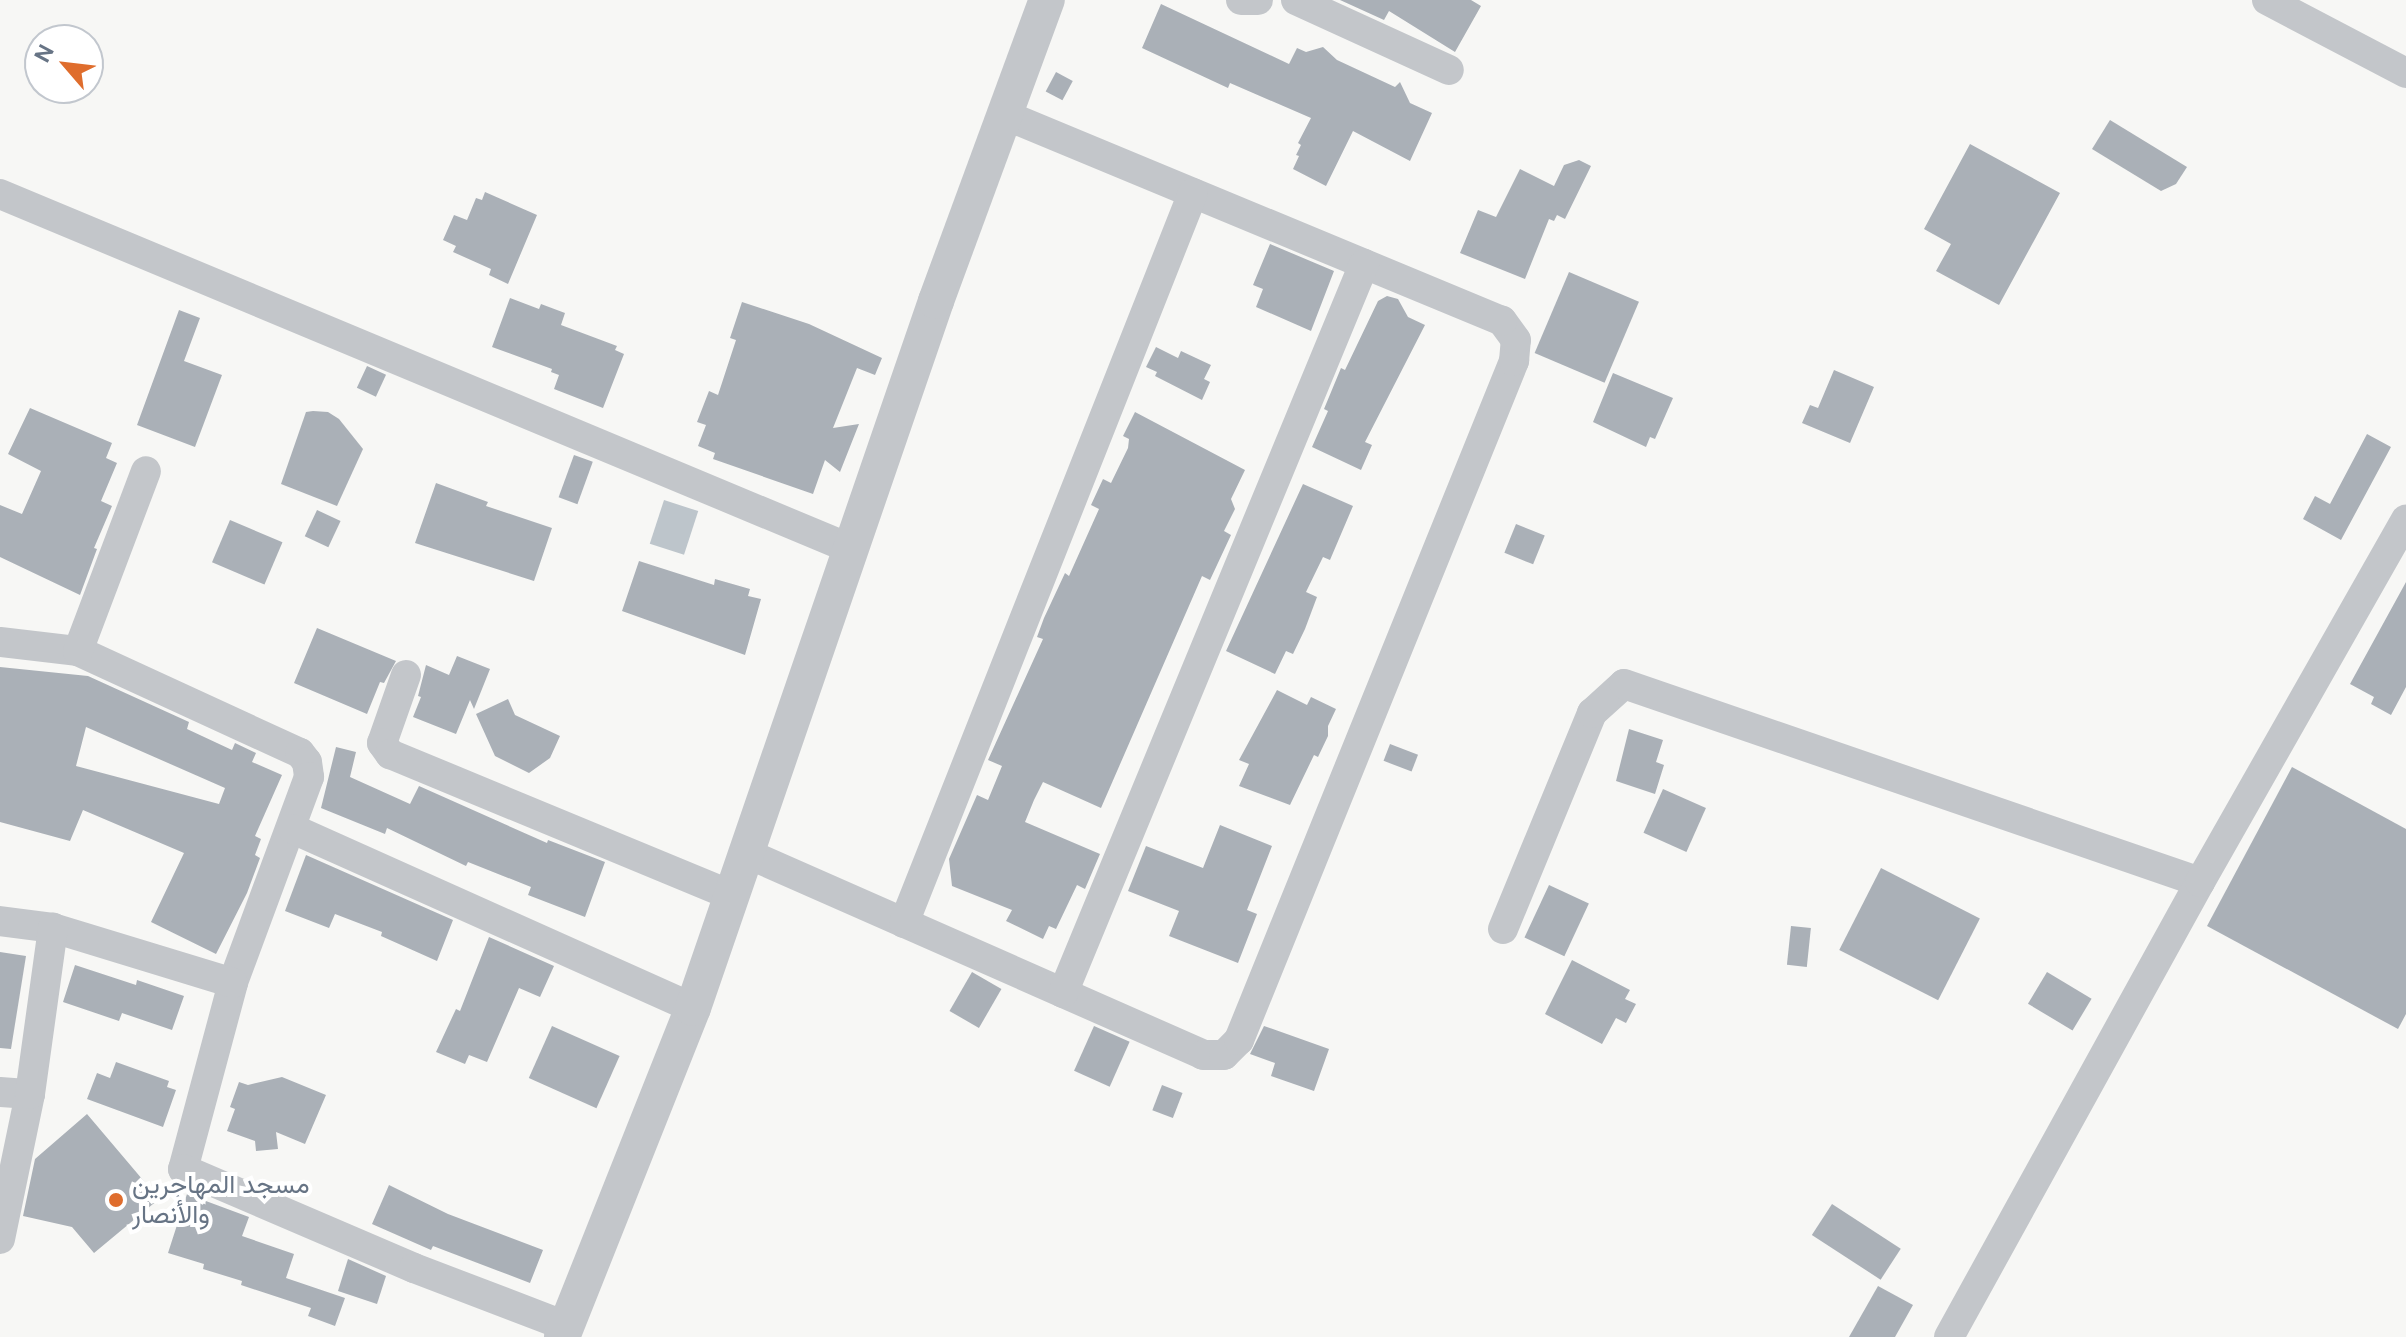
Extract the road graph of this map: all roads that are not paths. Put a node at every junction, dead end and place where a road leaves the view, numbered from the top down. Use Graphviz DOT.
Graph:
graph roads {
  1 [pos="1047,0"];
  2 [pos="1241,0"];
  3 [pos="1258,0"];
  4 [pos="1296,0"];
  5 [pos="2267,0"];
  6 [pos="1449,70"];
  7 [pos="2406,73"];
  8 [pos="1005,115"];
  9 [pos="1193,193"];
  10 [pos="0,194"];
  11 [pos="1364,264"];
  12 [pos="146,471"];
  13 [pos="2406,520"];
  14 [pos="851,549"];
  15 [pos="0,642"];
  16 [pos="78,651"];
  17 [pos="406,675"];
  18 [pos="293,829"];
  19 [pos="746,853"];
  20 [pos="2200,882"];
  21 [pos="731,895"];
  22 [pos="0,921"];
  23 [pos="904,923"];
  24 [pos="53,928"];
  25 [pos="1503,929"];
  26 [pos="233,983"];
  27 [pos="1063,993"];
  28 [pos="693,1008"];
  29 [pos="15,1093"];
  30 [pos="0,1239"];
  31 [pos="564,1331"];
  32 [pos="1949,1337"];
  1 -- 8 [label="street"];
  2 -- 3 [label="street"];
  4 -- 6 [label="street"];
  5 -- 7 [label="street"];
  8 -- 9 [label="street"];
  8 -- 14 [label="street"];
  9 -- 11 [label="street"];
  9 -- 23 [label="street"];
  10 -- 14 [label="street"];
  11 -- 27 [label="street"];
  11 -- 27 [label="street"];
  12 -- 16 [label="street"];
  13 -- 20 [label="street"];
  14 -- 19 [label="street"];
  15 -- 16 [label="street"];
  16 -- 18 [label="street"];
  17 -- 21 [label="street"];
  18 -- 26 [label="street"];
  18 -- 28 [label="street"];
  19 -- 21 [label="street"];
  19 -- 23 [label="street"];
  20 -- 25 [label="street"];
  20 -- 32 [label="street"];
  21 -- 28 [label="street"];
  22 -- 24 [label="street"];
  23 -- 27 [label="street"];
  24 -- 26 [label="street"];
  24 -- 29 [label="street"];
  26 -- 31 [label="street"];
  28 -- 31 [label="street"];
  29 -- 30 [label="street"];
}
